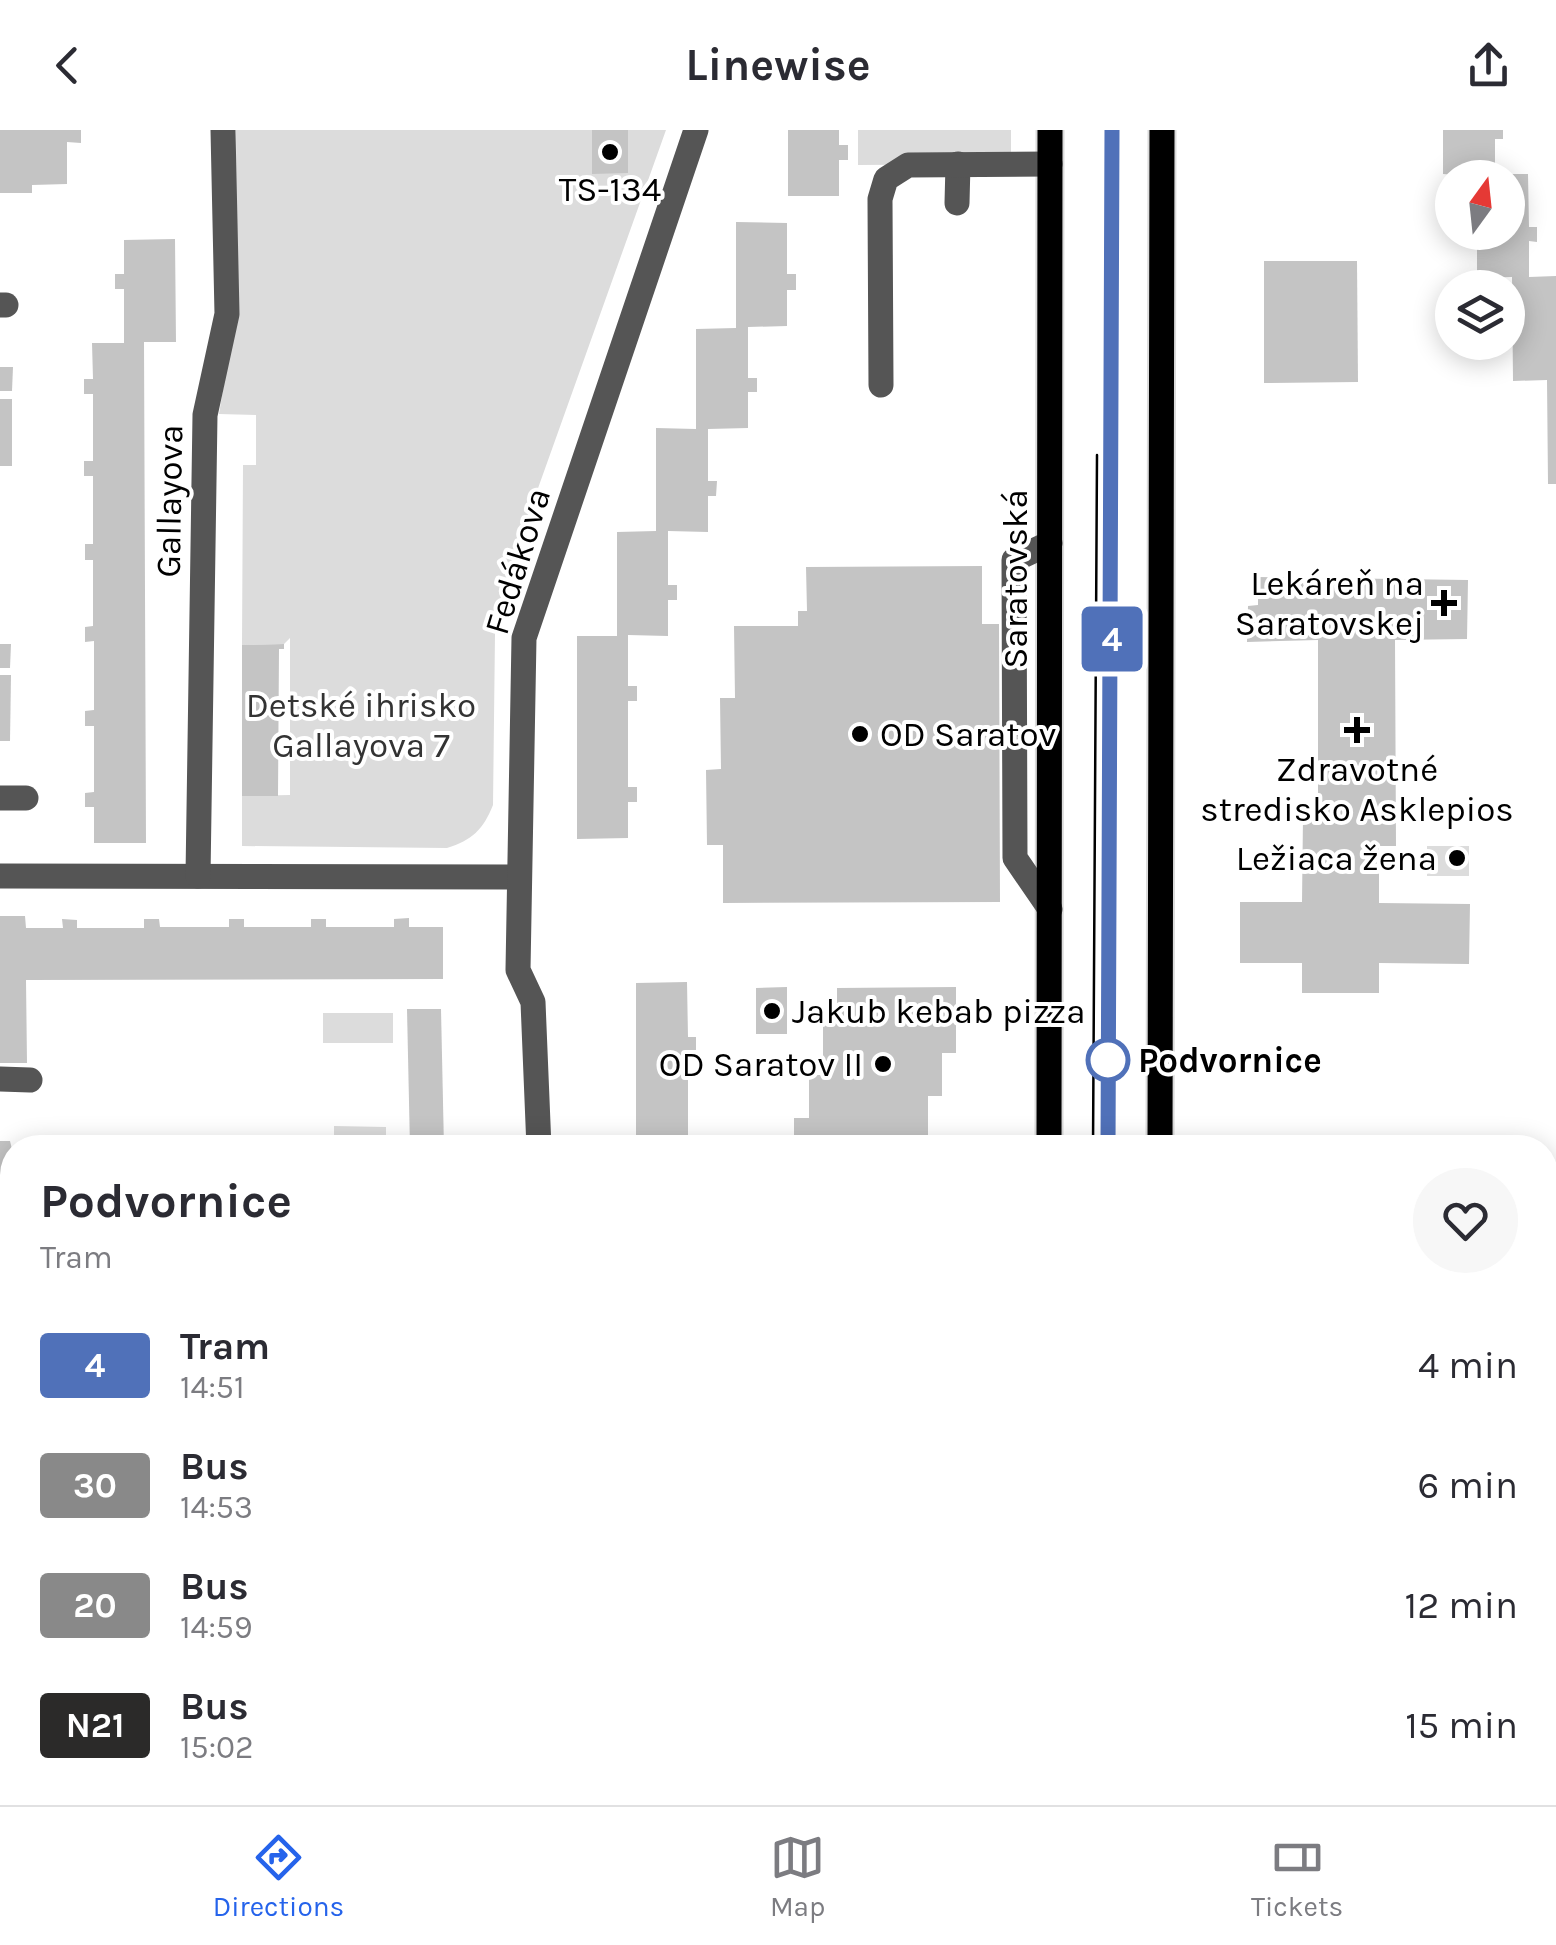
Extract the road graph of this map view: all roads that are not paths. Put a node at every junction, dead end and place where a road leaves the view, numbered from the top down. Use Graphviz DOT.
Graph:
graph roads {
  1 [pos="223,130"];
  2 [pos="696,130"];
  3 [pos="1050,130"];
  4 [pos="1162,130"];
  5 [pos="958,164"];
  6 [pos="1050,164"];
  7 [pos="957,203"];
  8 [pos="881,385"];
  9 [pos="1050,542"];
  10 [pos="0,876"];
  11 [pos="198,876"];
  12 [pos="518,876"];
  13 [pos="1050,909"];
  14 [pos="0,1080"];
  15 [pos="30,1080"];
  16 [pos="538,1135"];
  17 [pos="1048,1135"];
  18 [pos="1160,1135"];
  1 -- 11 [label="street, Gallayova"];
  2 -- 12 [label="street, Fedákova"];
  3 -- 6 [label="main road, Saratovská"];
  4 -- 18 [label="main road"];
  5 -- 6 [label="street"];
  5 -- 7 [label="street"];
  5 -- 8 [label="street"];
  6 -- 9 [label="main road, Saratovská"];
  9 -- 13 [label="main road, Saratovská"];
  9 -- 13 [label="street"];
  10 -- 11 [label="street"];
  11 -- 12 [label="street"];
  12 -- 16 [label="street, Fedákova"];
  13 -- 17 [label="main road, Saratovská"];
  14 -- 15 [label="street"];
}
